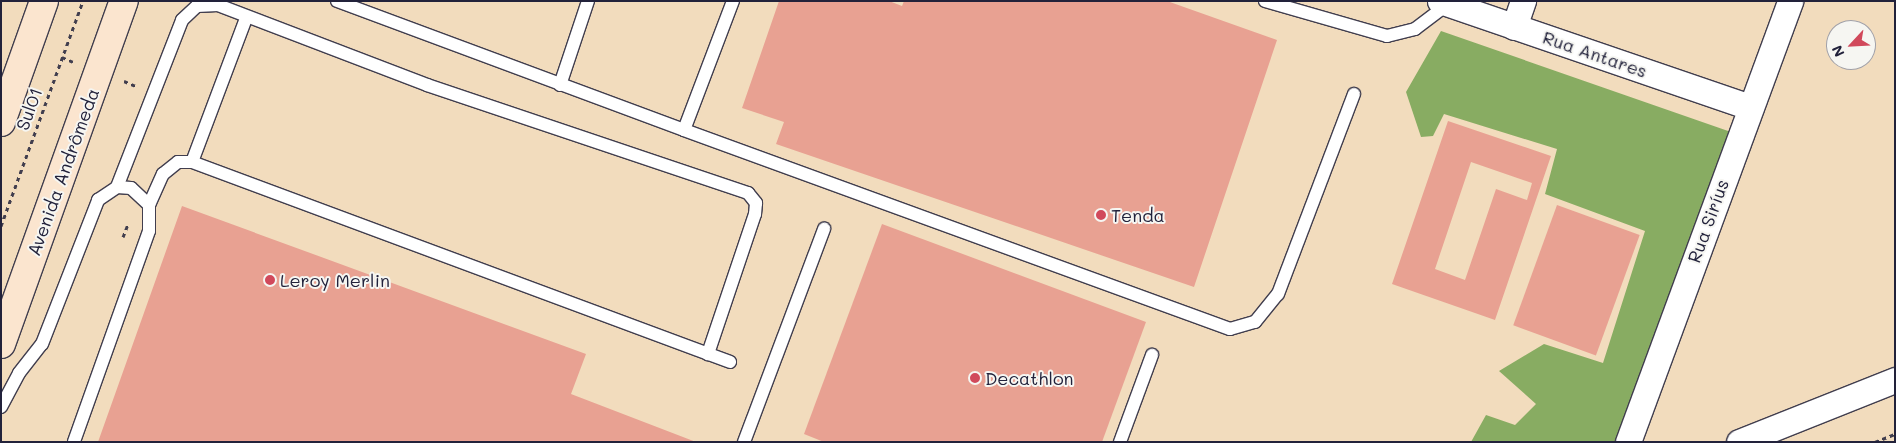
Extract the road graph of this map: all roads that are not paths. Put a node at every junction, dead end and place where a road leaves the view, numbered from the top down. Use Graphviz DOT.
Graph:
graph roads {
  1 [pos="44,1"];
  2 [pos="124,1"];
  3 [pos="337,1"];
  4 [pos="588,1"];
  5 [pos="733,1"];
  6 [pos="1265,1"];
  7 [pos="1523,1"];
  8 [pos="1790,1"];
  9 [pos="1444,2"];
  10 [pos="246,18"];
  11 [pos="1514,27"];
  12 [pos="560,85"];
  13 [pos="1354,94"];
  14 [pos="1749,107"];
  15 [pos="1,122"];
  16 [pos="684,130"];
  17 [pos="192,162"];
  18 [pos="117,187"];
  19 [pos="148,203"];
  20 [pos="824,229"];
  21 [pos="1,344"];
  22 [pos="708,354"];
  23 [pos="1152,355"];
  24 [pos="730,362"];
  25 [pos="1895,380"];
  26 [pos="1,407"];
  27 [pos="74,442"];
  28 [pos="744,442"];
  29 [pos="1120,442"];
  30 [pos="1628,442"];
  31 [pos="1739,442"];
  1 -- 15 [label="main road"];
  2 -- 21 [label="main road, Avenida Andrômeda"];
  3 -- 12 [label="lane"];
  4 -- 12 [label="lane"];
  5 -- 16 [label="lane"];
  6 -- 9 [label="lane"];
  7 -- 11 [label="street"];
  8 -- 14 [label="street, Rua Siríus"];
  9 -- 11 [label="street, Rua Antares"];
  10 -- 17 [label="lane"];
  10 -- 18 [label="lane"];
  10 -- 22 [label="lane"];
  11 -- 14 [label="street, Rua Antares"];
  12 -- 16 [label="lane"];
  13 -- 16 [label="lane"];
  14 -- 30 [label="street, Rua Siríus"];
  17 -- 19 [label="lane"];
  17 -- 22 [label="lane"];
  18 -- 19 [label="lane"];
  18 -- 26 [label="lane"];
  19 -- 27 [label="lane"];
  20 -- 28 [label="lane"];
  22 -- 24 [label="lane"];
  23 -- 29 [label="lane"];
  25 -- 31 [label="street"];
}
